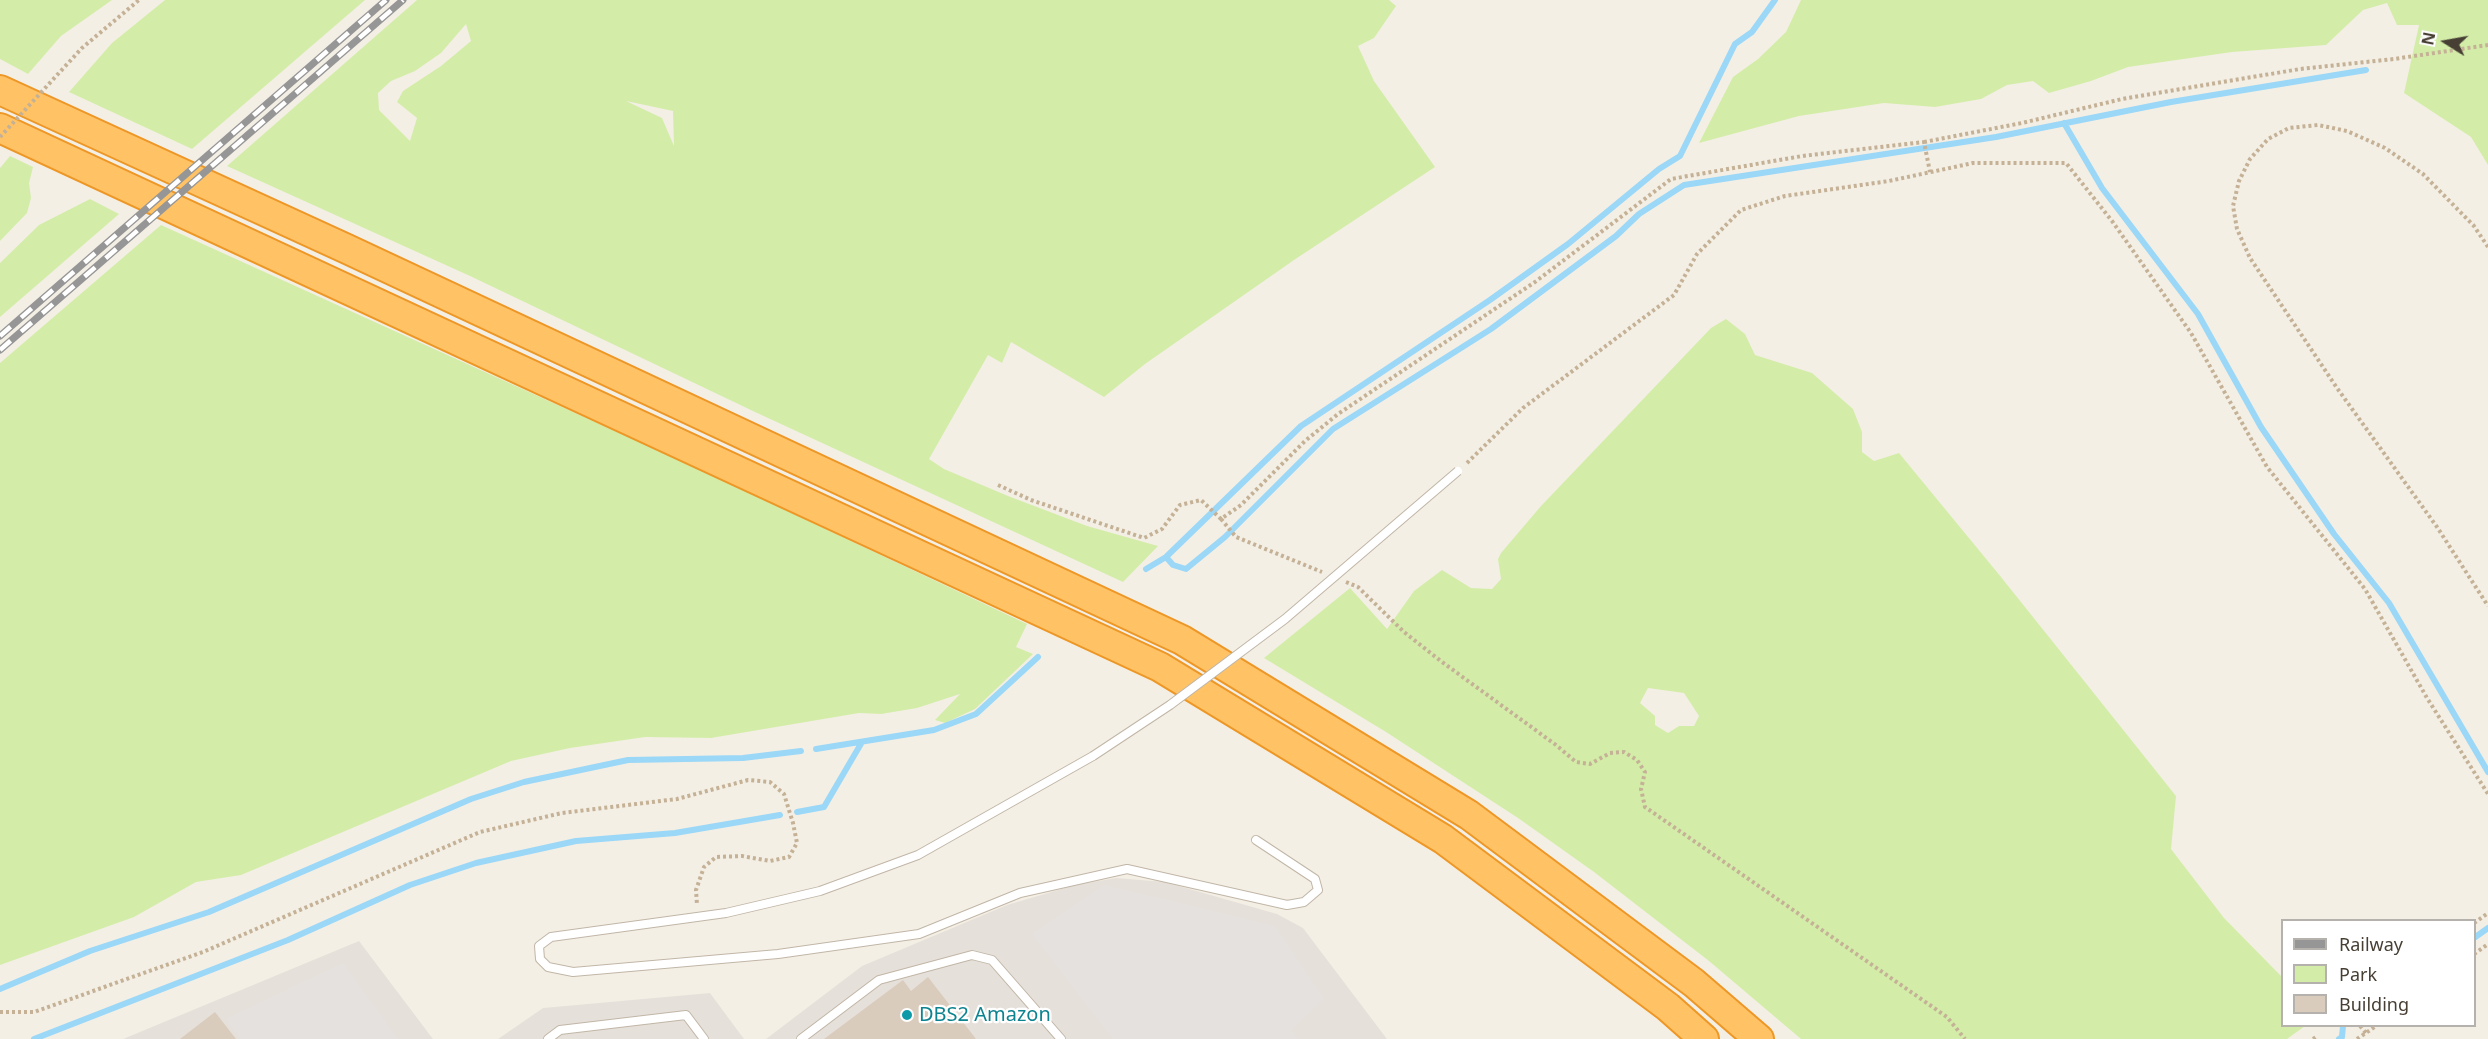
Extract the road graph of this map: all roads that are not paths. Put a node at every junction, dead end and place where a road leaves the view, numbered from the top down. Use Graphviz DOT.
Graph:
graph roads {
  1 [pos="0,90"];
  2 [pos="0,128"];
  3 [pos="1458,471"];
  4 [pos="1256,840"];
  5 [pos="548,1039"];
  6 [pos="704,1039"];
  7 [pos="801,1039"];
  8 [pos="1062,1039"];
  9 [pos="1704,1039"];
  10 [pos="1759,1039"];
  1 -- 10 [label="highway"];
  2 -- 9 [label="highway"];
  3 -- 4 [label="lane, bridge"];
  5 -- 6 [label="lane"];
  7 -- 8 [label="lane"];
}
